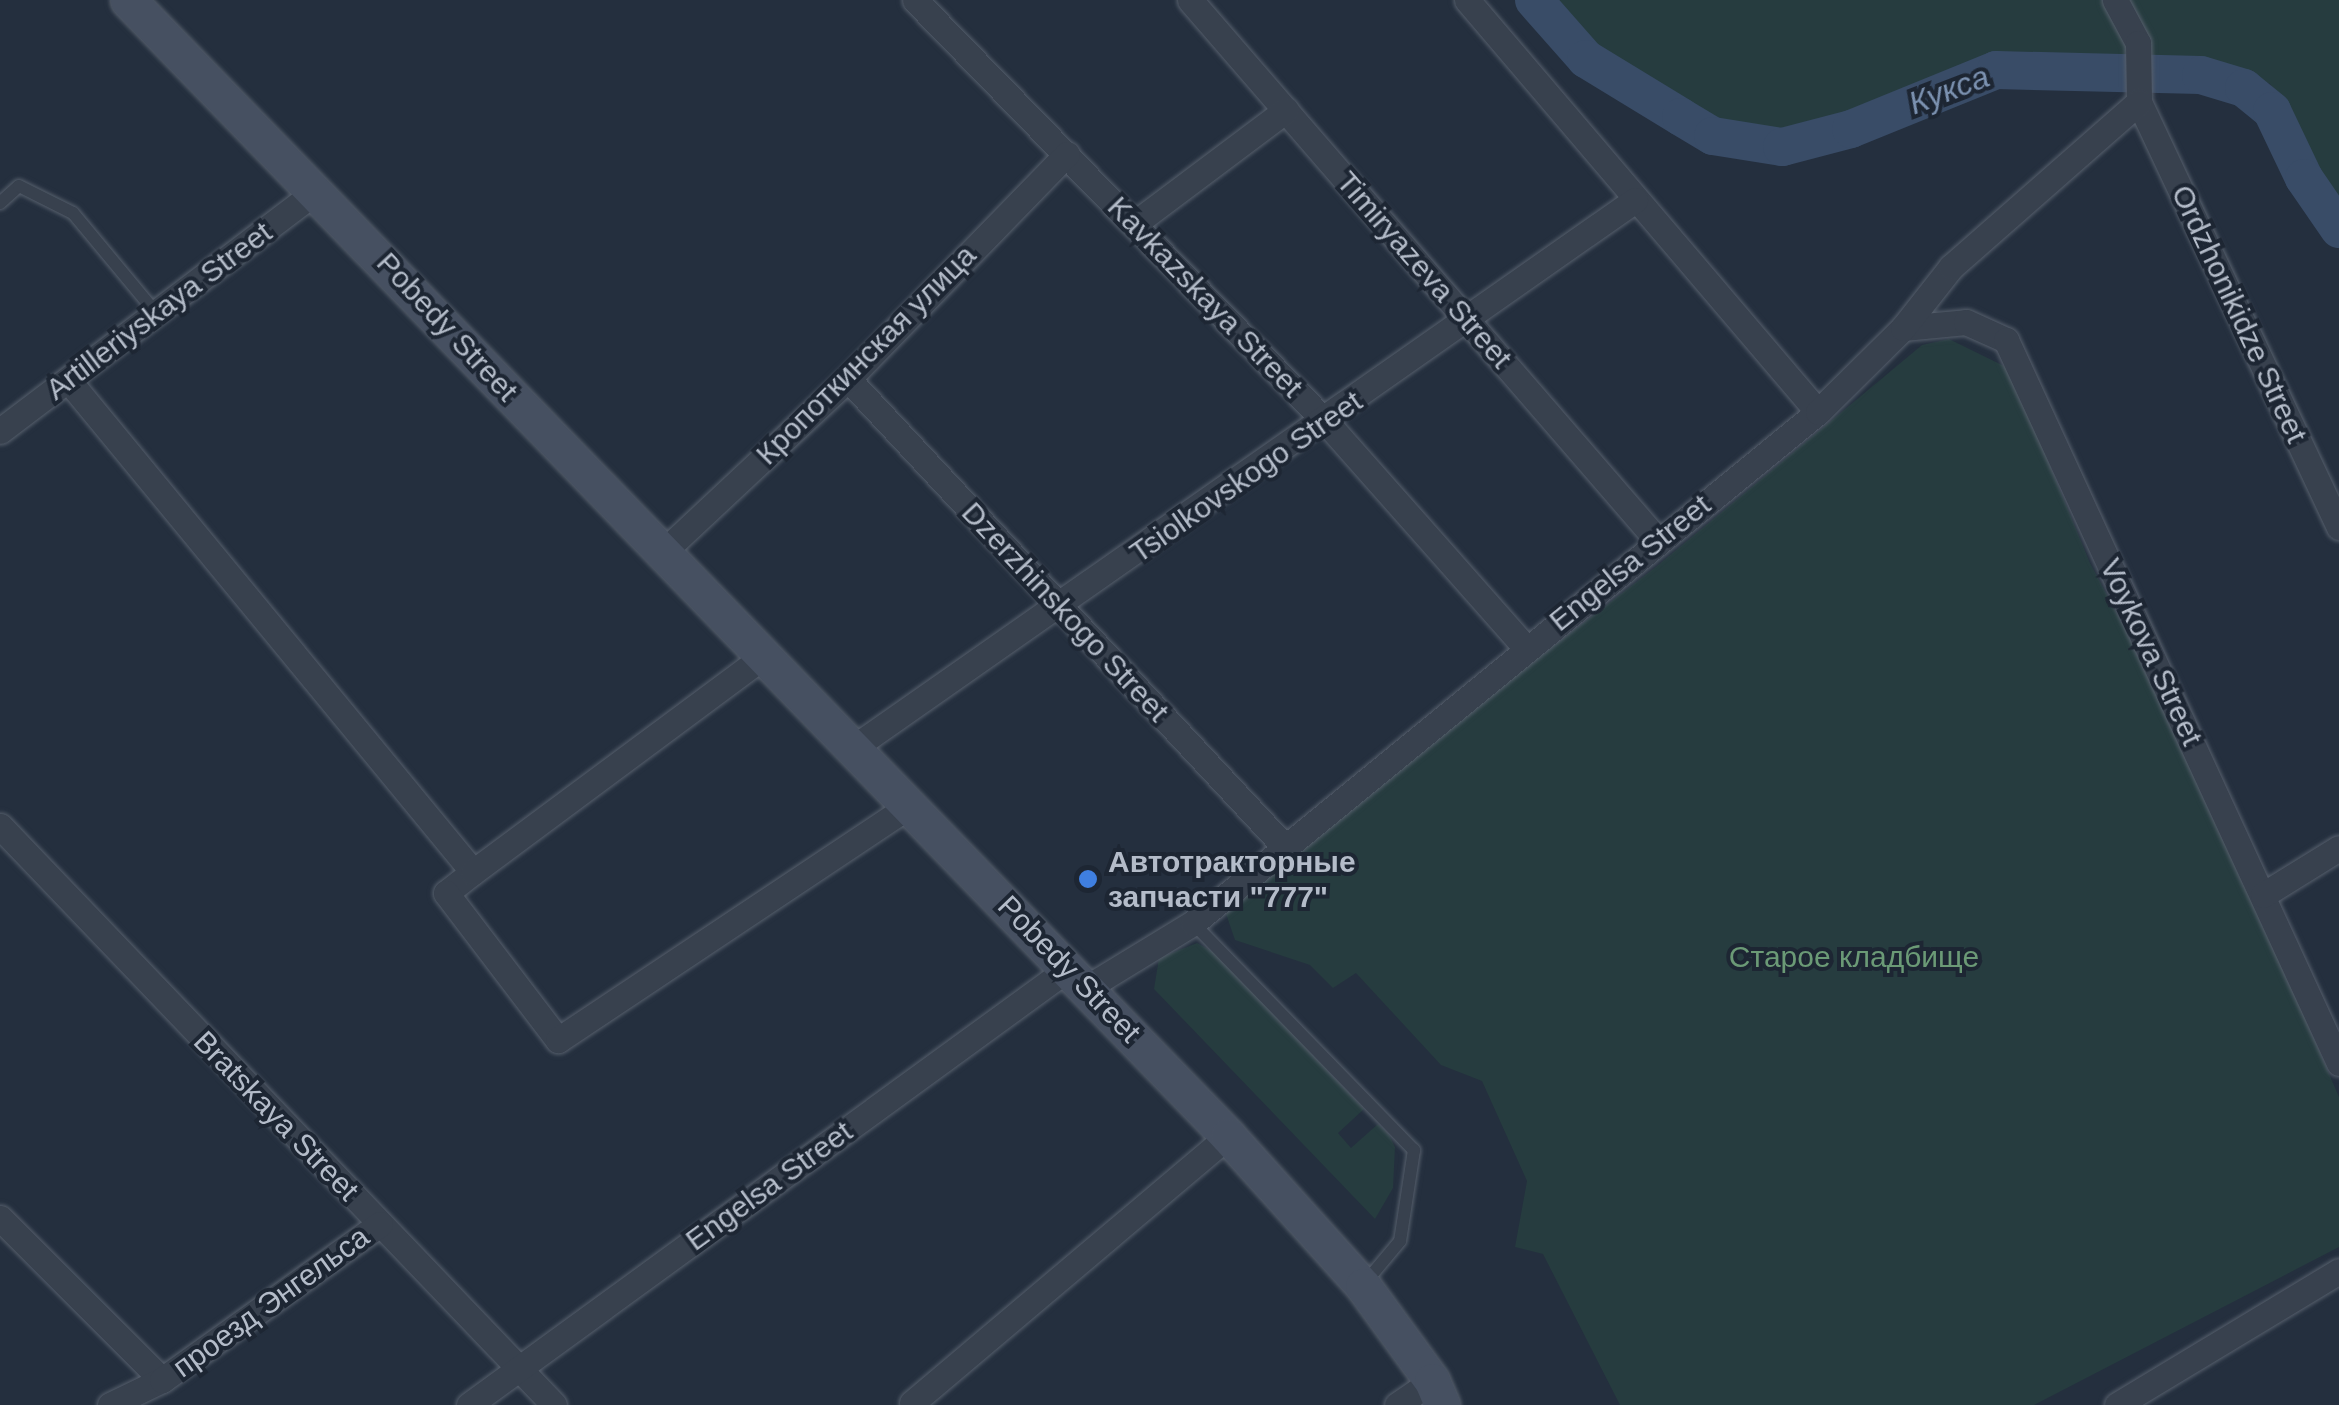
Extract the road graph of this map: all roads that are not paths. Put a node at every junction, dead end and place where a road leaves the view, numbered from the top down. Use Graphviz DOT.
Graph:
graph roads {
  1 [pos="128,0"];
  2 [pos="915,0"];
  3 [pos="1190,0"];
  4 [pos="1467,0"];
  5 [pos="2115,0"];
  6 [pos="2139,102"];
  7 [pos="1286,110"];
  8 [pos="1067,154"];
  9 [pos="318,190"];
  10 [pos="1634,200"];
  11 [pos="0,203"];
  12 [pos="1134,224"];
  13 [pos="156,312"];
  14 [pos="1467,319"];
  15 [pos="1903,328"];
  16 [pos="848,379"];
  17 [pos="68,380"];
  18 [pos="1818,412"];
  19 [pos="1326,422"];
  20 [pos="0,431"];
  21 [pos="2339,527"];
  22 [pos="1658,541"];
  23 [pos="662,553"];
  24 [pos="1060,608"];
  25 [pos="1525,647"];
  26 [pos="764,656"];
  27 [pos="853,748"];
  28 [pos="909,806"];
  29 [pos="0,826"];
  30 [pos="1283,845"];
  31 [pos="2339,848"];
  32 [pos="473,872"];
  33 [pos="2263,895"];
  34 [pos="1193,923"];
  35 [pos="1079,978"];
  36 [pos="2339,1063"];
  37 [pos="1228,1136"];
  38 [pos="0,1218"];
  39 [pos="380,1224"];
  40 [pos="2339,1271"];
  41 [pos="1363,1286"];
  42 [pos="520,1368"];
  43 [pos="162,1380"];
  44 [pos="1437,1393"];
  45 [pos="912,1403"];
  46 [pos="110,1405"];
  47 [pos="468,1405"];
  48 [pos="554,1405"];
  49 [pos="1396,1405"];
  50 [pos="2116,1405"];
  1 -- 9 [label="street, Pobedy Street"];
  2 -- 8 [label="street, Kavkazskaya Street"];
  3 -- 7 [label="street, Timiryazeva Street"];
  4 -- 10 [label="street"];
  5 -- 6 [label="street"];
  6 -- 15 [label="street, Engelsa Street"];
  6 -- 21 [label="street, Ordzhonikidze Street"];
  7 -- 12 [label="street"];
  7 -- 14 [label="street, Timiryazeva Street"];
  8 -- 12 [label="street, Kavkazskaya Street"];
  8 -- 16 [label="street, Кропоткинская улица"];
  9 -- 13 [label="street, Artilleriyskaya Street"];
  9 -- 23 [label="street, Pobedy Street"];
  10 -- 14 [label="street, Tsiolkovskogo Street"];
  10 -- 18 [label="street"];
  11 -- 13 [label="lane"];
  12 -- 19 [label="street, Kavkazskaya Street"];
  13 -- 17 [label="street, Artilleriyskaya Street"];
  14 -- 19 [label="street, Tsiolkovskogo Street"];
  14 -- 22 [label="street, Timiryazeva Street"];
  15 -- 18 [label="street, Engelsa Street"];
  15 -- 33 [label="street, Voykova Street"];
  16 -- 23 [label="street, Кропоткинская улица"];
  16 -- 24 [label="street, Dzerzhinskogo Street"];
  17 -- 20 [label="street, Artilleriyskaya Street"];
  17 -- 32 [label="street"];
  18 -- 22 [label="street, Engelsa Street"];
  19 -- 24 [label="street, Tsiolkovskogo Street"];
  19 -- 25 [label="street, Kavkazskaya Street"];
  22 -- 25 [label="street, Engelsa Street"];
  23 -- 26 [label="street, Pobedy Street"];
  24 -- 27 [label="street, Tsiolkovskogo Street"];
  24 -- 30 [label="street, Dzerzhinskogo Street"];
  25 -- 30 [label="street, Engelsa Street"];
  26 -- 27 [label="street, Pobedy Street"];
  26 -- 32 [label="street"];
  27 -- 28 [label="street, Pobedy Street"];
  28 -- 32 [label="street"];
  28 -- 35 [label="street, Pobedy Street"];
  29 -- 39 [label="street, Bratskaya Street"];
  30 -- 34 [label="street, Engelsa Street"];
  31 -- 33 [label="street"];
  33 -- 36 [label="street, Voykova Street"];
  34 -- 35 [label="street, Engelsa Street"];
  34 -- 41 [label="lane"];
  35 -- 37 [label="street, Pobedy Street"];
  35 -- 42 [label="street, Engelsa Street"];
  37 -- 41 [label="street, Pobedy Street"];
  37 -- 45 [label="street"];
  38 -- 43 [label="street, проезд Энгельса"];
  39 -- 42 [label="street, Bratskaya Street"];
  39 -- 43 [label="street, проезд Энгельса"];
  40 -- 50 [label="street"];
  41 -- 44 [label="street, Pobedy Street"];
  42 -- 47 [label="street, Engelsa Street"];
  42 -- 48 [label="street, Bratskaya Street"];
  43 -- 46 [label="street, проезд Энгельса"];
  44 -- 49 [label="street"];
}
